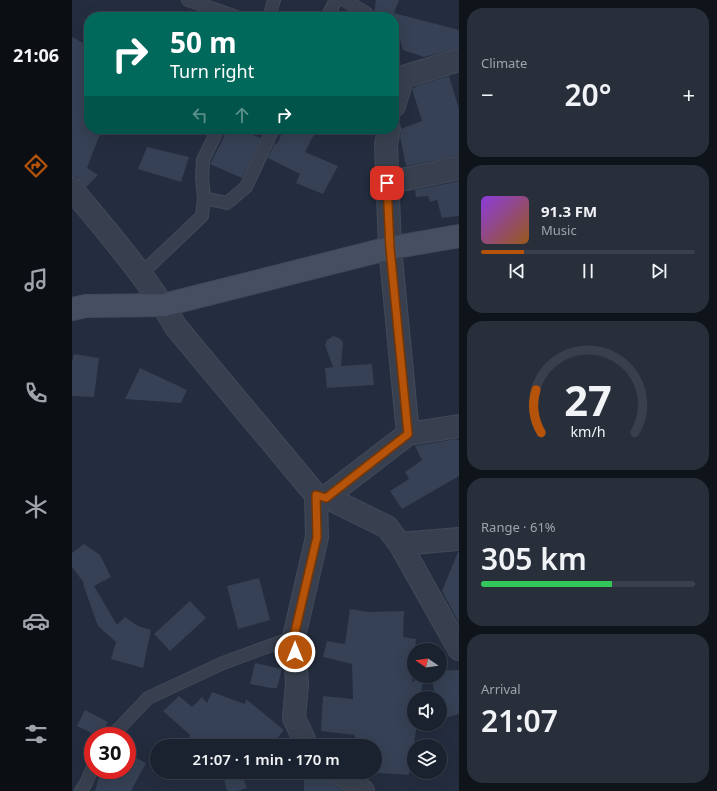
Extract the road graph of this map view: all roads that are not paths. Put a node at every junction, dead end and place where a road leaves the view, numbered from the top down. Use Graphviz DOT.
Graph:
graph roads {
  1 [pos="188,0"];
  2 [pos="274,0"];
  3 [pos="336,0"];
  4 [pos="344,0"];
  5 [pos="223,12"];
  6 [pos="270,12"];
  7 [pos="330,12"];
  8 [pos="364,12"];
  9 [pos="459,60"];
  10 [pos="399,75"];
  11 [pos="216,134"];
  12 [pos="271,134"];
  13 [pos="387,134"];
  14 [pos="459,168"];
  15 [pos="387,183"];
  16 [pos="72,189"];
  17 [pos="204,198"];
  18 [pos="459,236"];
  19 [pos="433,241"];
  20 [pos="390,248"];
  21 [pos="459,248"];
  22 [pos="142,273"];
  23 [pos="164,305"];
  24 [pos="72,309"];
  25 [pos="459,426"];
  26 [pos="408,434"];
  27 [pos="321,496"];
  28 [pos="459,539"];
  29 [pos="400,544"];
  30 [pos="294,636"];
  31 [pos="459,649"];
  32 [pos="121,727"];
  33 [pos="304,739"];
  34 [pos="87,779"];
  35 [pos="348,779"];
  36 [pos="81,791"];
  37 [pos="362,791"];
  1 -- 5 [label="lane"];
  2 -- 6 [label="lane"];
  3 -- 7 [label="lane"];
  4 -- 8 [label="lane"];
  9 -- 10 [label="street"];
  11 -- 17 [label="lane"];
  12 -- 17 [label="lane"];
  13 -- 15 [label="street"];
  14 -- 15 [label="street"];
  15 -- 20 [label="street"];
  16 -- 22 [label="street"];
  17 -- 22 [label="lane"];
  18 -- 19 [label="street"];
  19 -- 20 [label="street"];
  19 -- 21 [label="street"];
  20 -- 23 [label="street"];
  20 -- 26 [label="street"];
  22 -- 23 [label="street"];
  23 -- 24 [label="street"];
  23 -- 27 [label="street"];
  25 -- 26 [label="street"];
  26 -- 27 [label="street"];
  27 -- 29 [label="street"];
  27 -- 30 [label="street"];
  28 -- 29 [label="street"];
  29 -- 31 [label="street"];
  30 -- 32 [label="lane"];
  30 -- 33 [label="street"];
  34 -- 36 [label="lane"];
  35 -- 37 [label="street"];
}
